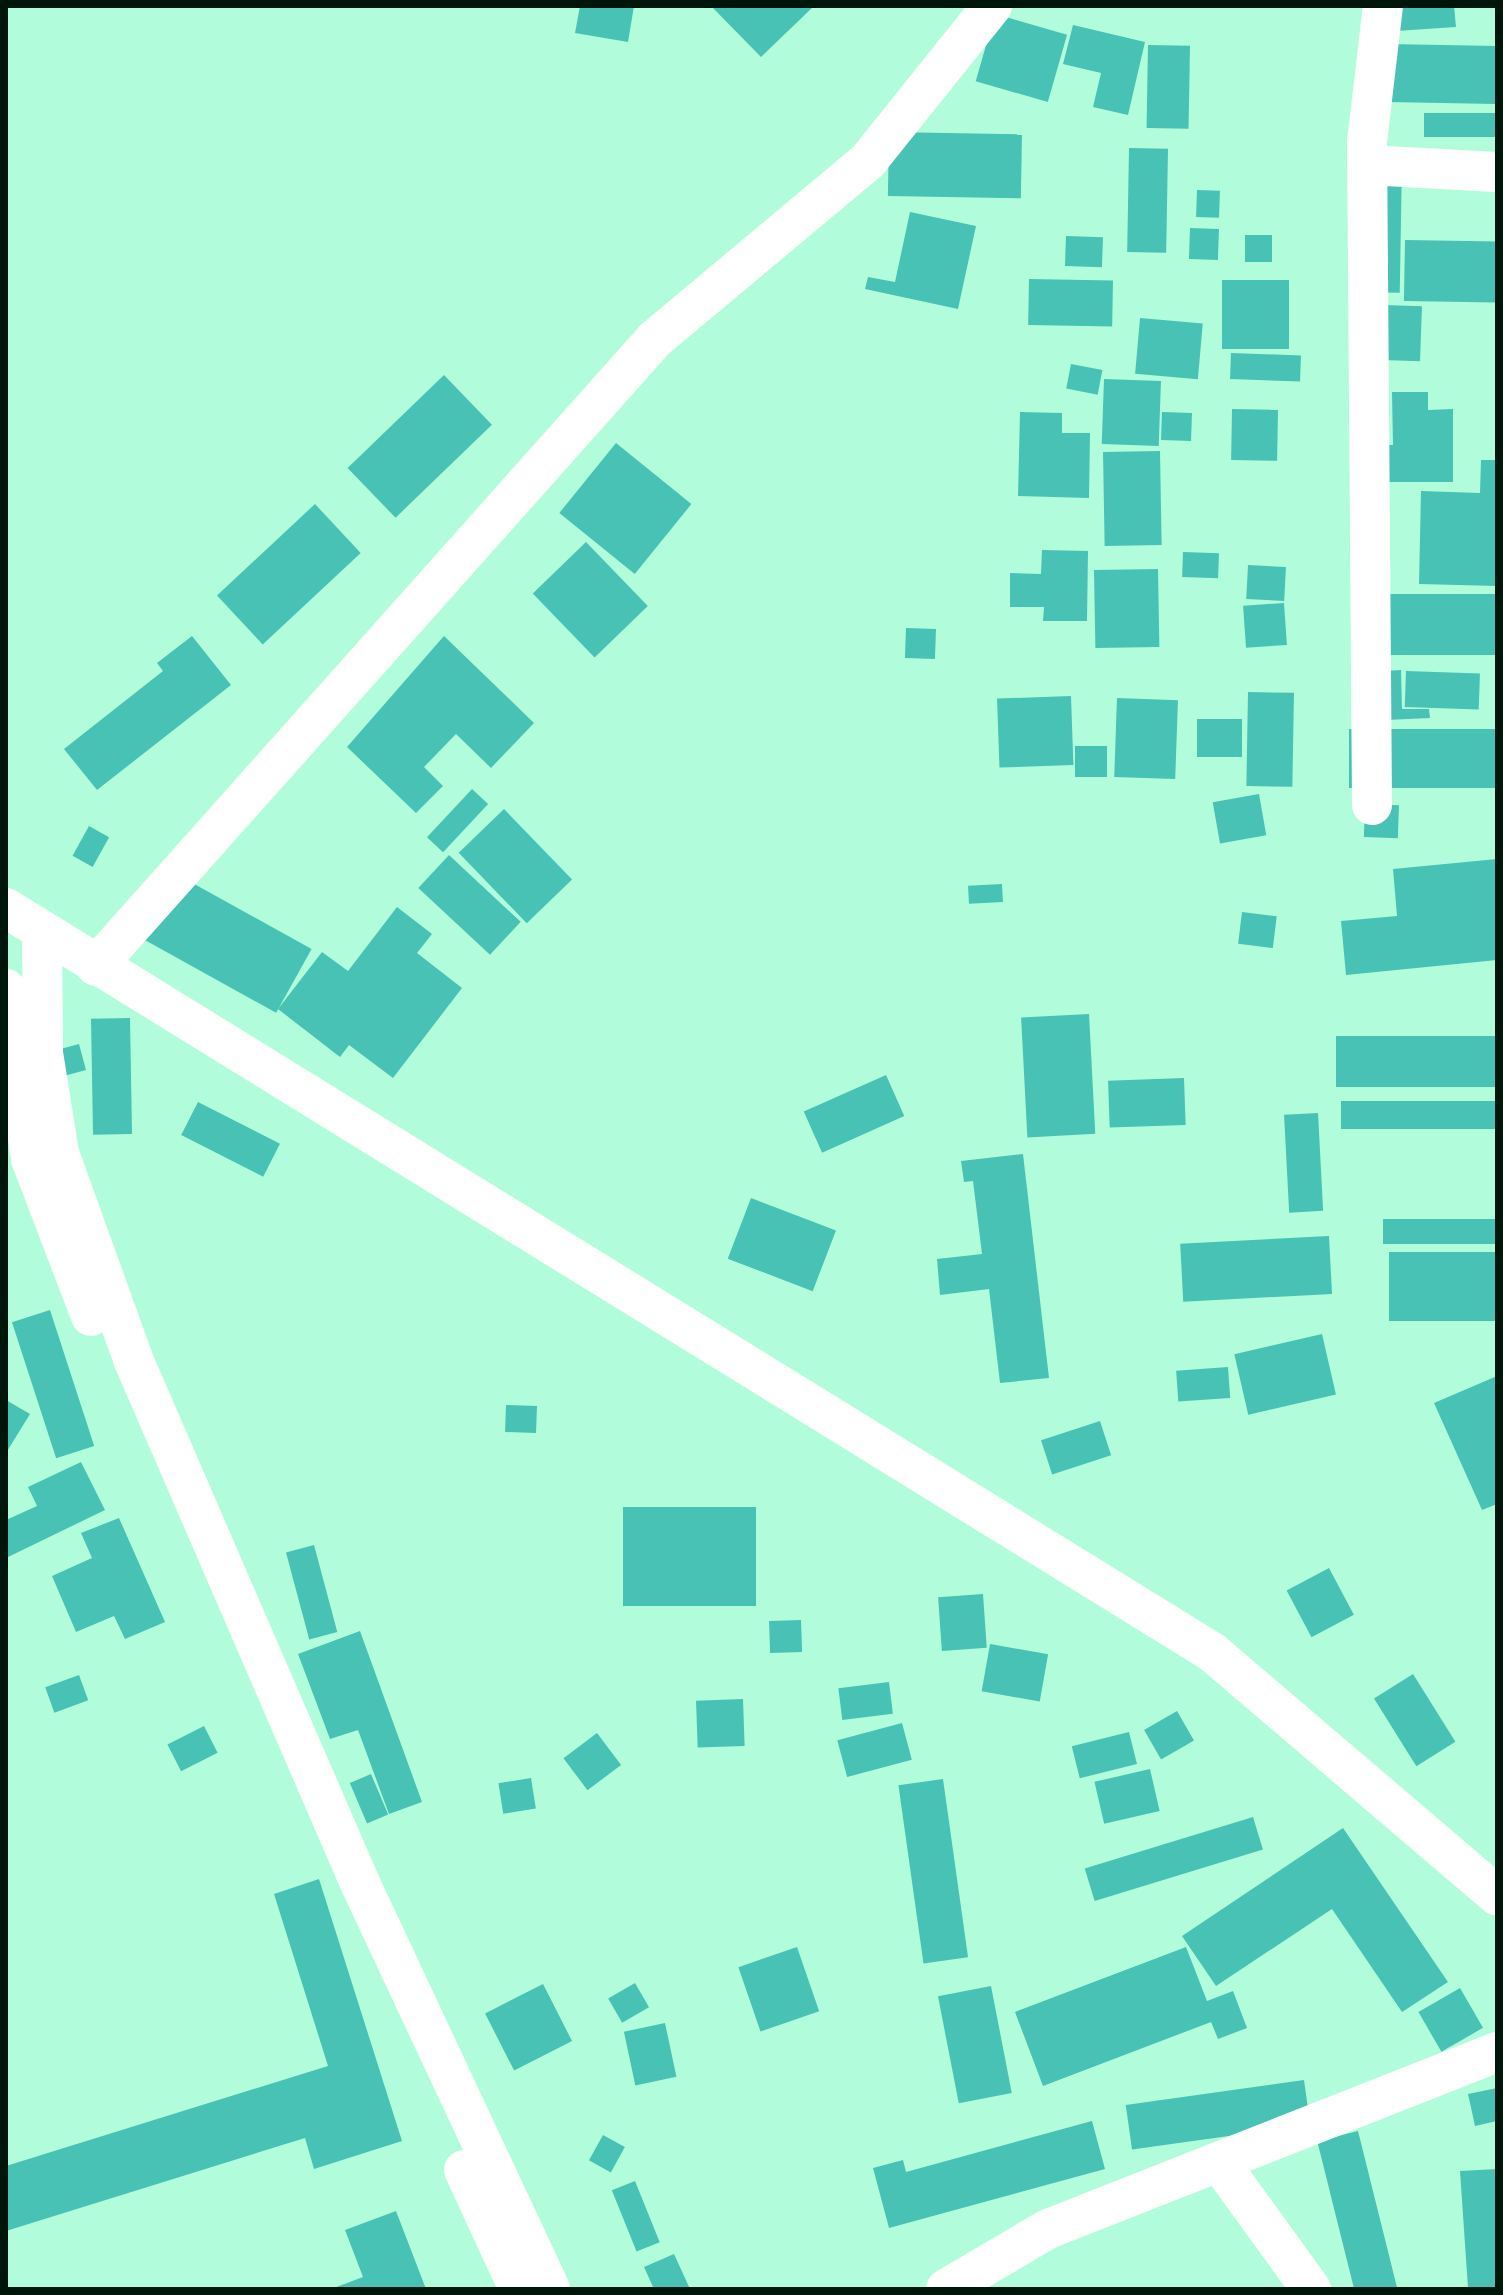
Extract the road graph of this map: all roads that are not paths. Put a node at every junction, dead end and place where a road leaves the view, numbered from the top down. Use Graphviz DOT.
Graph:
graph roads {
  1 [pos="992,6"];
  2 [pos="1383,6"];
  3 [pos="1367,165"];
  4 [pos="1497,172"];
  5 [pos="1372,805"];
  6 [pos="6,908"];
  7 [pos="42,934"];
  8 [pos="96,966"];
  9 [pos="6,989"];
  10 [pos="1497,1895"];
  11 [pos="1497,2052"];
  12 [pos="1219,2162"];
  13 [pos="519,2289"];
  14 [pos="550,2289"];
  15 [pos="946,2289"];
  16 [pos="1311,2289"];
  1 -- 8 [label="street"];
  2 -- 3 [label="street"];
  3 -- 4 [label="street"];
  3 -- 5 [label="street"];
  6 -- 7 [label="street"];
  7 -- 8 [label="street"];
  7 -- 14 [label="street"];
  8 -- 10 [label="street"];
  9 -- 13 [label="street"];
  11 -- 12 [label="street"];
  12 -- 15 [label="street"];
  12 -- 16 [label="street"];
}
